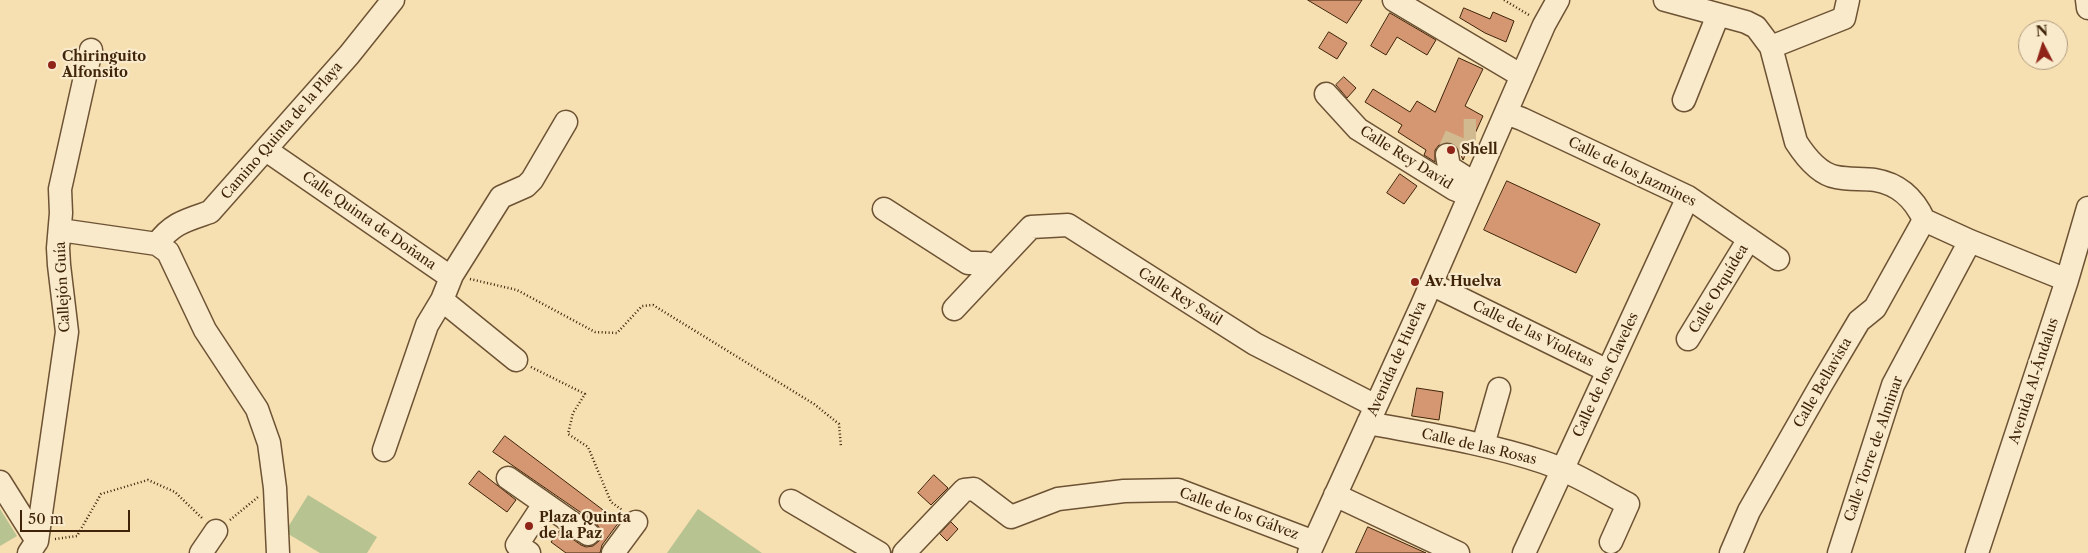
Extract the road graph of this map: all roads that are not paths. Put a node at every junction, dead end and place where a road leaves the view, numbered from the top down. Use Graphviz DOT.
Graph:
graph roads {
  1 [pos="394,0"];
  2 [pos="1394,0"];
  3 [pos="1558,0"];
  4 [pos="1665,0"];
  5 [pos="1848,0"];
  6 [pos="2087,0"];
  7 [pos="2088,8"];
  8 [pos="1718,14"];
  9 [pos="1771,47"];
  10 [pos="91,50"];
  11 [pos="1522,76"];
  12 [pos="1326,94"];
  13 [pos="1684,100"];
  14 [pos="1506,113"];
  15 [pos="566,122"];
  16 [pos="266,150"];
  17 [pos="1447,155"];
  18 [pos="1471,189"];
  19 [pos="1688,197"];
  20 [pos="2088,208"];
  21 [pos="884,209"];
  22 [pos="1924,220"];
  23 [pos="60,232"];
  24 [pos="1749,239"];
  25 [pos="1970,241"];
  26 [pos="157,244"];
  27 [pos="1778,259"];
  28 [pos="994,266"];
  29 [pos="452,275"];
  30 [pos="2067,280"];
  31 [pos="1431,284"];
  32 [pos="442,300"];
  33 [pos="954,309"];
  34 [pos="1688,339"];
  35 [pos="516,360"];
  36 [pos="1608,371"];
  37 [pos="1499,390"];
  38 [pos="1372,414"];
  39 [pos="1483,445"];
  40 [pos="384,450"];
  41 [pos="1563,469"];
  42 [pos="508,478"];
  43 [pos="0,482"];
  44 [pos="1335,495"];
  45 [pos="791,502"];
  46 [pos="544,504"];
  47 [pos="636,522"];
  48 [pos="216,531"];
  49 [pos="588,534"];
  50 [pos="1611,542"];
  51 [pos="33,547"];
  52 [pos="1311,548"];
  53 [pos="201,553"];
  54 [pos="278,553"];
  55 [pos="529,553"];
  56 [pos="613,553"];
  57 [pos="879,553"];
  58 [pos="904,553"];
  59 [pos="1458,553"];
  60 [pos="1524,553"];
  61 [pos="1731,553"];
  62 [pos="1839,553"];
  63 [pos="1977,553"];
  1 -- 16 [label="street, Camino Quinta de la Playa"];
  2 -- 11 [label="street"];
  3 -- 11 [label="street, Avenida de Huelva"];
  4 -- 8 [label="street"];
  5 -- 9 [label="street"];
  6 -- 7 [label="street"];
  8 -- 9 [label="street"];
  8 -- 13 [label="street"];
  9 -- 22 [label="street"];
  10 -- 23 [label="street, Callejón Guía"];
  11 -- 14 [label="street, Avenida de Huelva"];
  12 -- 18 [label="street, Calle Rey David"];
  14 -- 18 [label="street, Avenida de Huelva"];
  14 -- 19 [label="street, Calle de los Jazmines"];
  15 -- 29 [label="street"];
  16 -- 26 [label="street, Camino Quinta de la Playa"];
  16 -- 29 [label="street, Calle Quinta de Doñana"];
  17 -- 18 [label="street"];
  18 -- 31 [label="street, Avenida de Huelva"];
  19 -- 24 [label="street, Calle de los Jazmines"];
  19 -- 36 [label="street, Calle de los Claveles"];
  20 -- 30 [label="street, Avenida Al-Ándalus"];
  21 -- 28 [label="street"];
  22 -- 25 [label="street"];
  22 -- 61 [label="street, Calle Bellavista"];
  23 -- 26 [label="street"];
  23 -- 51 [label="street, Callejón Guía"];
  24 -- 27 [label="street, Calle de los Jazmines"];
  24 -- 34 [label="street, Calle Orquídea"];
  25 -- 30 [label="street"];
  25 -- 62 [label="street, Calle Torre de Alminar"];
  26 -- 54 [label="street"];
  28 -- 33 [label="street, Calle Rey Saúl"];
  28 -- 38 [label="street, Calle Rey Saúl"];
  29 -- 32 [label="street, Calle Quinta de Doñana"];
  30 -- 63 [label="street, Avenida Al-Ándalus"];
  31 -- 36 [label="street, Calle de las Violetas"];
  31 -- 38 [label="street, Avenida de Huelva"];
  32 -- 35 [label="street"];
  32 -- 40 [label="street, Calle Quinta de Doñana"];
  36 -- 41 [label="street, Calle de los Claveles"];
  37 -- 39 [label="street"];
  38 -- 39 [label="street, Calle de las Rosas"];
  38 -- 44 [label="street, Avenida de Huelva"];
  39 -- 41 [label="street, Calle de las Rosas"];
  41 -- 50 [label="street, Calle de las Rosas"];
  41 -- 60 [label="street, Calle de los Claveles"];
  42 -- 46 [label="street"];
  43 -- 51 [label="street"];
  44 -- 52 [label="street, Avenida de Huelva"];
  44 -- 59 [label="street"];
  45 -- 57 [label="street"];
  46 -- 49 [label="street"];
  46 -- 55 [label="street"];
  47 -- 56 [label="street"];
  48 -- 53 [label="street"];
  52 -- 58 [label="street, Calle de los Gálvez"];
}
